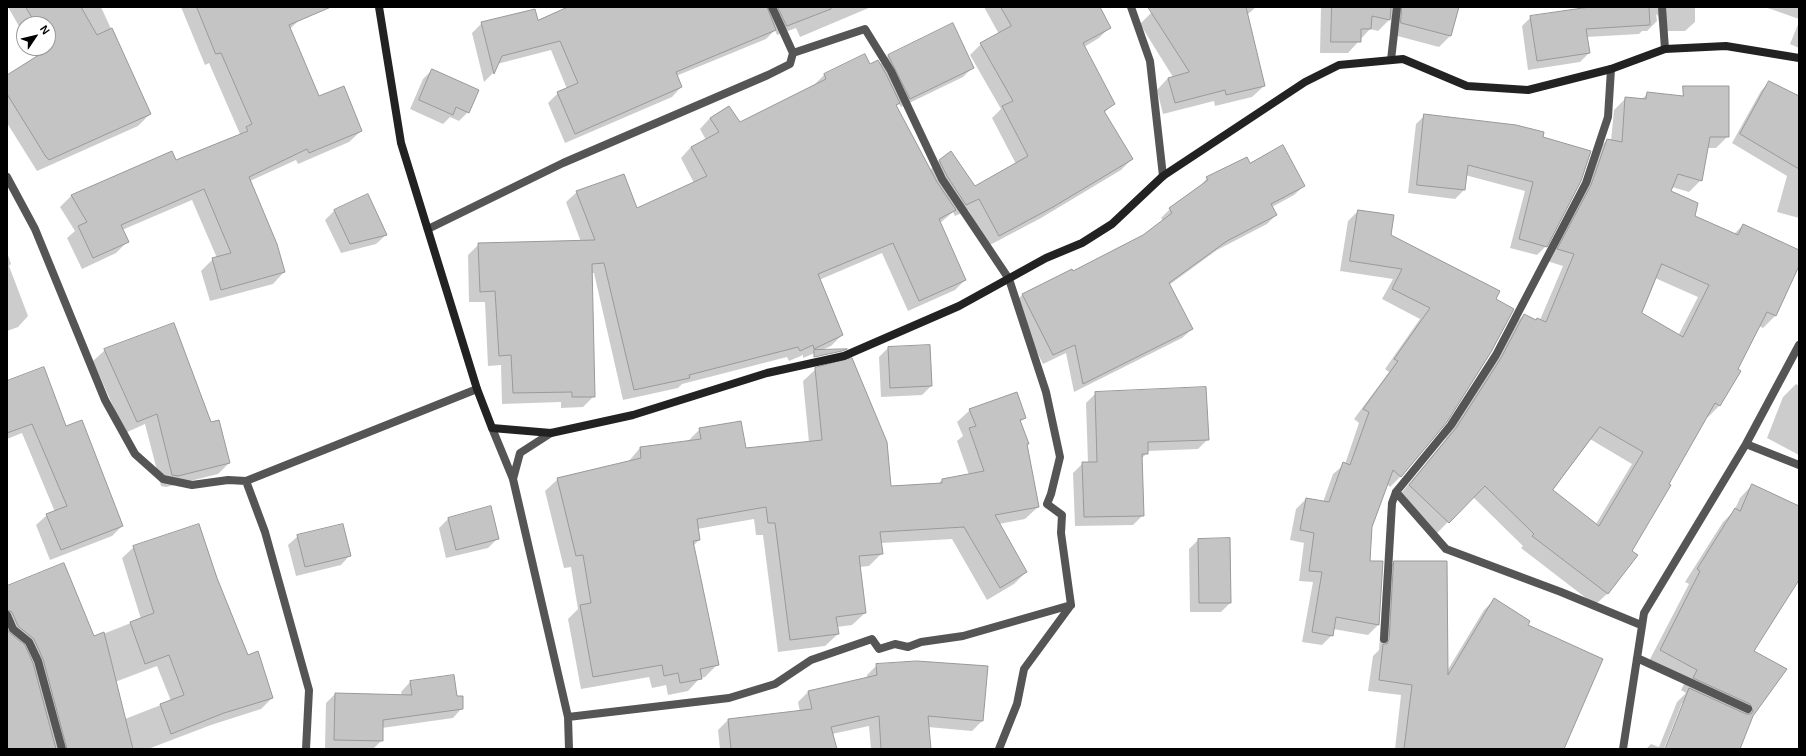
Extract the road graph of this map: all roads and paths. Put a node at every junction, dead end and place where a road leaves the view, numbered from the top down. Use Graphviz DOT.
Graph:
graph roads {
  1 [pos="379,7"];
  2 [pos="772,7"];
  3 [pos="1131,7"];
  4 [pos="1397,7"];
  5 [pos="1662,7"];
  6 [pos="1665,49"];
  7 [pos="793,53"];
  8 [pos="1799,58"];
  9 [pos="1391,60"];
  10 [pos="1611,69"];
  11 [pos="1164,176"];
  12 [pos="7,177"];
  13 [pos="428,229"];
  14 [pos="1009,279"];
  15 [pos="1799,346"];
  16 [pos="477,389"];
  17 [pos="492,428"];
  18 [pos="551,433"];
  19 [pos="1746,444"];
  20 [pos="1799,465"];
  21 [pos="513,479"];
  22 [pos="246,481"];
  23 [pos="1396,492"];
  24 [pos="1071,605"];
  25 [pos="7,615"];
  26 [pos="1641,625"];
  27 [pos="1384,639"];
  28 [pos="1637,658"];
  29 [pos="1748,709"];
  30 [pos="568,717"];
  31 [pos="62,749"];
  32 [pos="306,749"];
  33 [pos="569,749"];
  34 [pos="999,749"];
  35 [pos="1623,749"];
  1 -- 13 [label="street"];
  2 -- 7 [label="street"];
  3 -- 11 [label="street"];
  4 -- 9 [label="street"];
  5 -- 6 [label="street"];
  6 -- 8 [label="street"];
  6 -- 10 [label="street"];
  7 -- 13 [label="street"];
  7 -- 14 [label="street"];
  9 -- 10 [label="street"];
  9 -- 11 [label="street"];
  10 -- 23 [label="street"];
  11 -- 14 [label="street"];
  12 -- 22 [label="street"];
  13 -- 16 [label="street"];
  14 -- 18 [label="street"];
  14 -- 24 [label="street"];
  15 -- 19 [label="street"];
  16 -- 17 [label="street"];
  16 -- 22 [label="street"];
  17 -- 18 [label="street"];
  17 -- 21 [label="street"];
  18 -- 21 [label="street"];
  19 -- 20 [label="street"];
  19 -- 26 [label="street"];
  21 -- 30 [label="street"];
  22 -- 32 [label="street"];
  23 -- 26 [label="street"];
  23 -- 27 [label="street"];
  24 -- 30 [label="street"];
  24 -- 34 [label="street"];
  25 -- 31 [label="street"];
  26 -- 28 [label="street"];
  28 -- 29 [label="street"];
  28 -- 35 [label="street"];
  30 -- 33 [label="street"];
}
